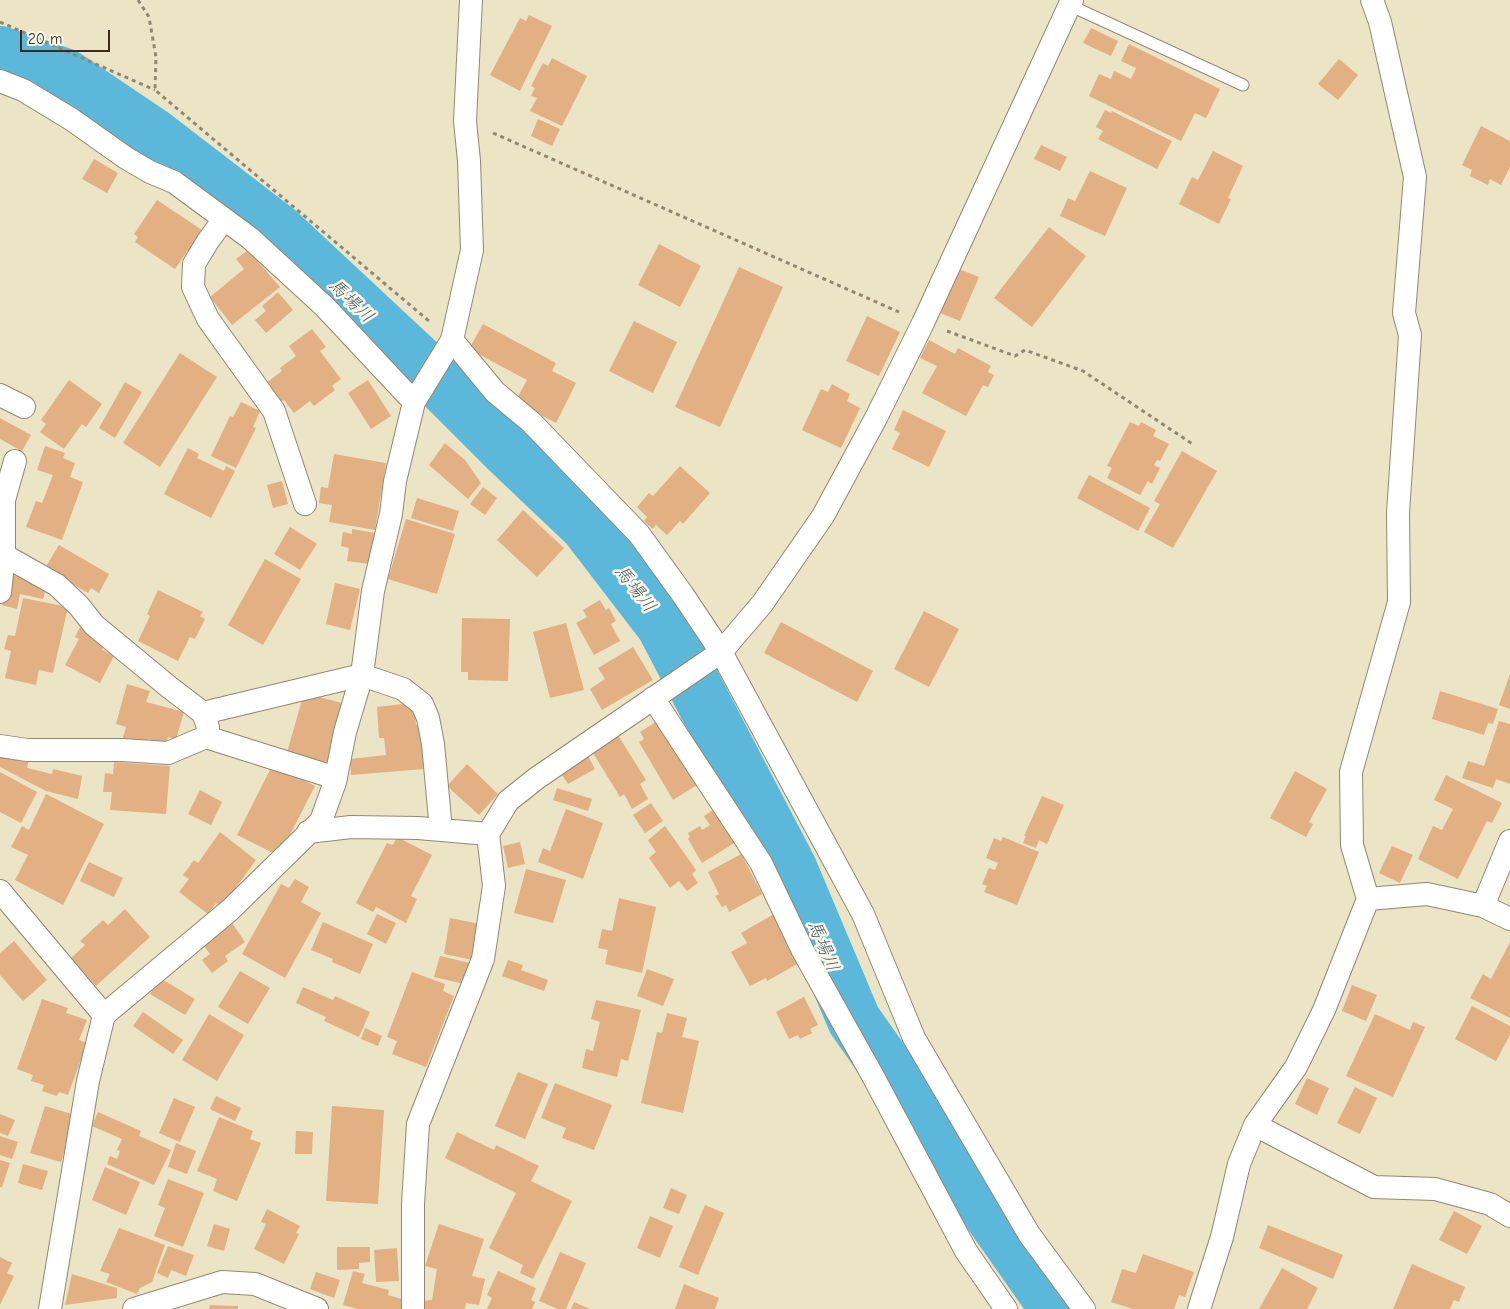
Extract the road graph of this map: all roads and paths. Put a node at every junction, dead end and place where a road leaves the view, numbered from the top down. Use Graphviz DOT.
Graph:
graph roads {
  1 [pos="138,0"];
  2 [pos="470,0"];
  3 [pos="1372,0"];
  4 [pos="1071,3"];
  5 [pos="0,22"];
  6 [pos="0,81"];
  7 [pos="1243,85"];
  8 [pos="155,90"];
  9 [pos="465,121"];
  10 [pos="224,219"];
  11 [pos="923,323"];
  12 [pos="448,346"];
  13 [pos="0,395"];
  14 [pos="414,402"];
  15 [pos="24,407"];
  16 [pos="1194,445"];
  17 [pos="15,461"];
  18 [pos="305,504"];
  19 [pos="2,554"];
  20 [pos="0,592"];
  21 [pos="721,652"];
  22 [pos="362,675"];
  23 [pos="653,698"];
  24 [pos="204,713"];
  25 [pos="206,737"];
  26 [pos="0,746"];
  27 [pos="336,778"];
  28 [pos="441,830"];
  29 [pos="308,832"];
  30 [pos="488,834"];
  31 [pos="1510,841"];
  32 [pos="0,891"];
  33 [pos="1368,899"];
  34 [pos="1483,906"];
  35 [pos="1510,918"];
  36 [pos="104,1014"];
  37 [pos="1255,1125"];
  38 [pos="1510,1216"];
  39 [pos="50,1309"];
  40 [pos="134,1309"];
  41 [pos="317,1309"];
  42 [pos="413,1309"];
  43 [pos="1006,1309"];
  44 [pos="1084,1309"];
  45 [pos="1199,1309"];
  1 -- 8 [label="path"];
  2 -- 9 [label="street"];
  3 -- 33 [label="street"];
  4 -- 7 [label="lane"];
  4 -- 11 [label="street"];
  5 -- 8 [label="path"];
  6 -- 10 [label="street"];
  8 -- 12 [label="path"];
  9 -- 11 [label="path"];
  9 -- 12 [label="street"];
  10 -- 14 [label="street"];
  10 -- 18 [label="street"];
  11 -- 16 [label="path"];
  11 -- 21 [label="street"];
  12 -- 14 [label="street"];
  12 -- 21 [label="street"];
  13 -- 15 [label="street"];
  14 -- 22 [label="street"];
  17 -- 19 [label="street"];
  19 -- 20 [label="street"];
  19 -- 24 [label="street"];
  21 -- 23 [label="street"];
  21 -- 44 [label="street"];
  22 -- 24 [label="street"];
  22 -- 27 [label="street"];
  22 -- 28 [label="street"];
  23 -- 30 [label="street"];
  23 -- 43 [label="street"];
  24 -- 25 [label="street"];
  25 -- 26 [label="street"];
  25 -- 27 [label="street"];
  27 -- 29 [label="street"];
  28 -- 29 [label="street"];
  28 -- 30 [label="street"];
  29 -- 36 [label="street"];
  30 -- 42 [label="street"];
  31 -- 34 [label="street"];
  32 -- 36 [label="street"];
  33 -- 34 [label="street"];
  33 -- 37 [label="street"];
  34 -- 35 [label="street"];
  36 -- 39 [label="street"];
  37 -- 38 [label="street"];
  37 -- 45 [label="street"];
  40 -- 41 [label="street"];
}
